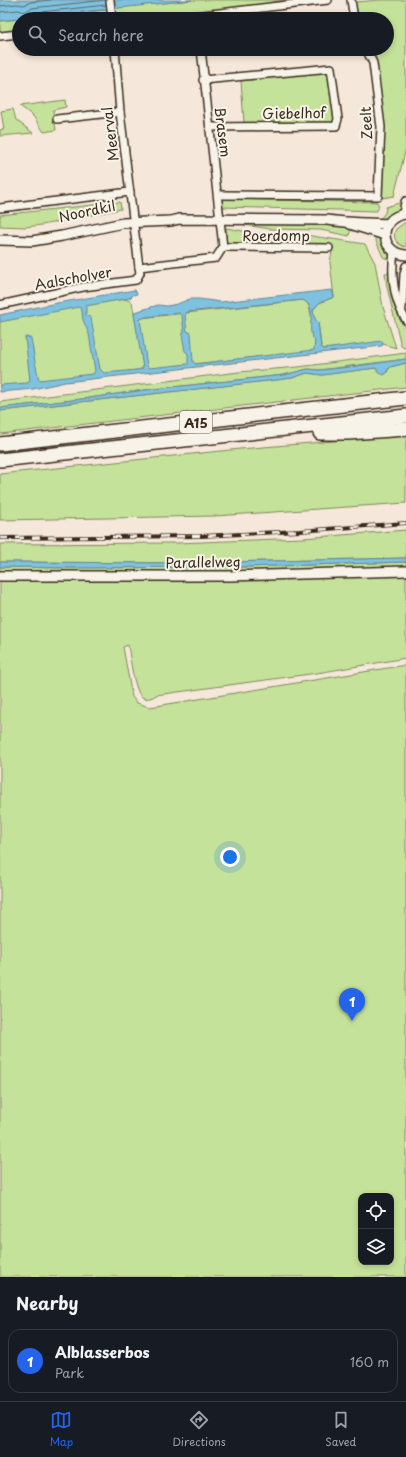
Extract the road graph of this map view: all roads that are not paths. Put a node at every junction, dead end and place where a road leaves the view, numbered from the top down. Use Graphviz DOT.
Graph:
graph roads {
  1 [pos="110,0"];
  2 [pos="328,0"];
  3 [pos="351,0"];
  4 [pos="111,12"];
  5 [pos="241,12"];
  6 [pos="353,12"];
  7 [pos="12,35"];
  8 [pos="0,36"];
  9 [pos="116,56"];
  10 [pos="201,56"];
  11 [pos="370,56"];
  12 [pos="203,80"];
  13 [pos="120,112"];
  14 [pos="56,119"];
  15 [pos="210,127"];
  16 [pos="130,192"];
  17 [pos="218,195"];
  18 [pos="406,202"];
  19 [pos="0,208"];
  20 [pos="405,214"];
  21 [pos="219,218"];
  22 [pos="133,219"];
  23 [pos="346,222"];
  24 [pos="388,224"];
  25 [pos="0,235"];
  26 [pos="385,235"];
  27 [pos="0,240"];
  28 [pos="223,248"];
  29 [pos="329,248"];
  30 [pos="394,251"];
  31 [pos="406,255"];
  32 [pos="406,266"];
  33 [pos="139,267"];
  34 [pos="0,305"];
  35 [pos="401,311"];
  36 [pos="406,320"];
  37 [pos="406,397"];
  38 [pos="406,416"];
  39 [pos="406,429"];
  40 [pos="254,432"];
  41 [pos="0,444"];
  42 [pos="0,460"];
  43 [pos="406,571"];
  44 [pos="0,576"];
  1 -- 4 [label="street"];
  2 -- 5 [label="street"];
  3 -- 6 [label="street"];
  7 -- 8 [label="street"];
  9 -- 13 [label="street, Meerval"];
  10 -- 12 [label="street, Brasem"];
  11 -- 17 [label="street, Zeelt"];
  12 -- 15 [label="street, Brasem"];
  12 -- 15 [label="street, Giebelhof"];
  13 -- 14 [label="street"];
  13 -- 16 [label="street, Meerval"];
  15 -- 17 [label="street, Brasem"];
  16 -- 19 [label="street, Noordkil"];
  16 -- 22 [label="street, Meerval"];
  17 -- 21 [label="street, Brasem"];
  18 -- 20 [label="street"];
  20 -- 24 [label="street"];
  21 -- 22 [label="street, Noordkil"];
  21 -- 23 [label="street, Noordkil"];
  21 -- 28 [label="street, Brasem"];
  22 -- 25 [label="street, Noordkil"];
  22 -- 27 [label="street, Noordkil"];
  22 -- 33 [label="street, Meerval"];
  23 -- 24 [label="street, Noordkil"];
  23 -- 26 [label="street, Noordkil"];
  24 -- 26 [label="street"];
  26 -- 30 [label="street"];
  28 -- 29 [label="street, Roerdomp"];
  28 -- 33 [label="street"];
  30 -- 31 [label="street"];
  30 -- 35 [label="street"];
  32 -- 35 [label="street"];
  33 -- 34 [label="street, Aalscholver"];
  35 -- 36 [label="street"];
  37 -- 41 [label="highway, A15"];
  38 -- 40 [label="highway, A15"];
  39 -- 40 [label="highway, A15"];
  40 -- 42 [label="highway, A15"];
  43 -- 44 [label="street, Parallelweg"];
}
